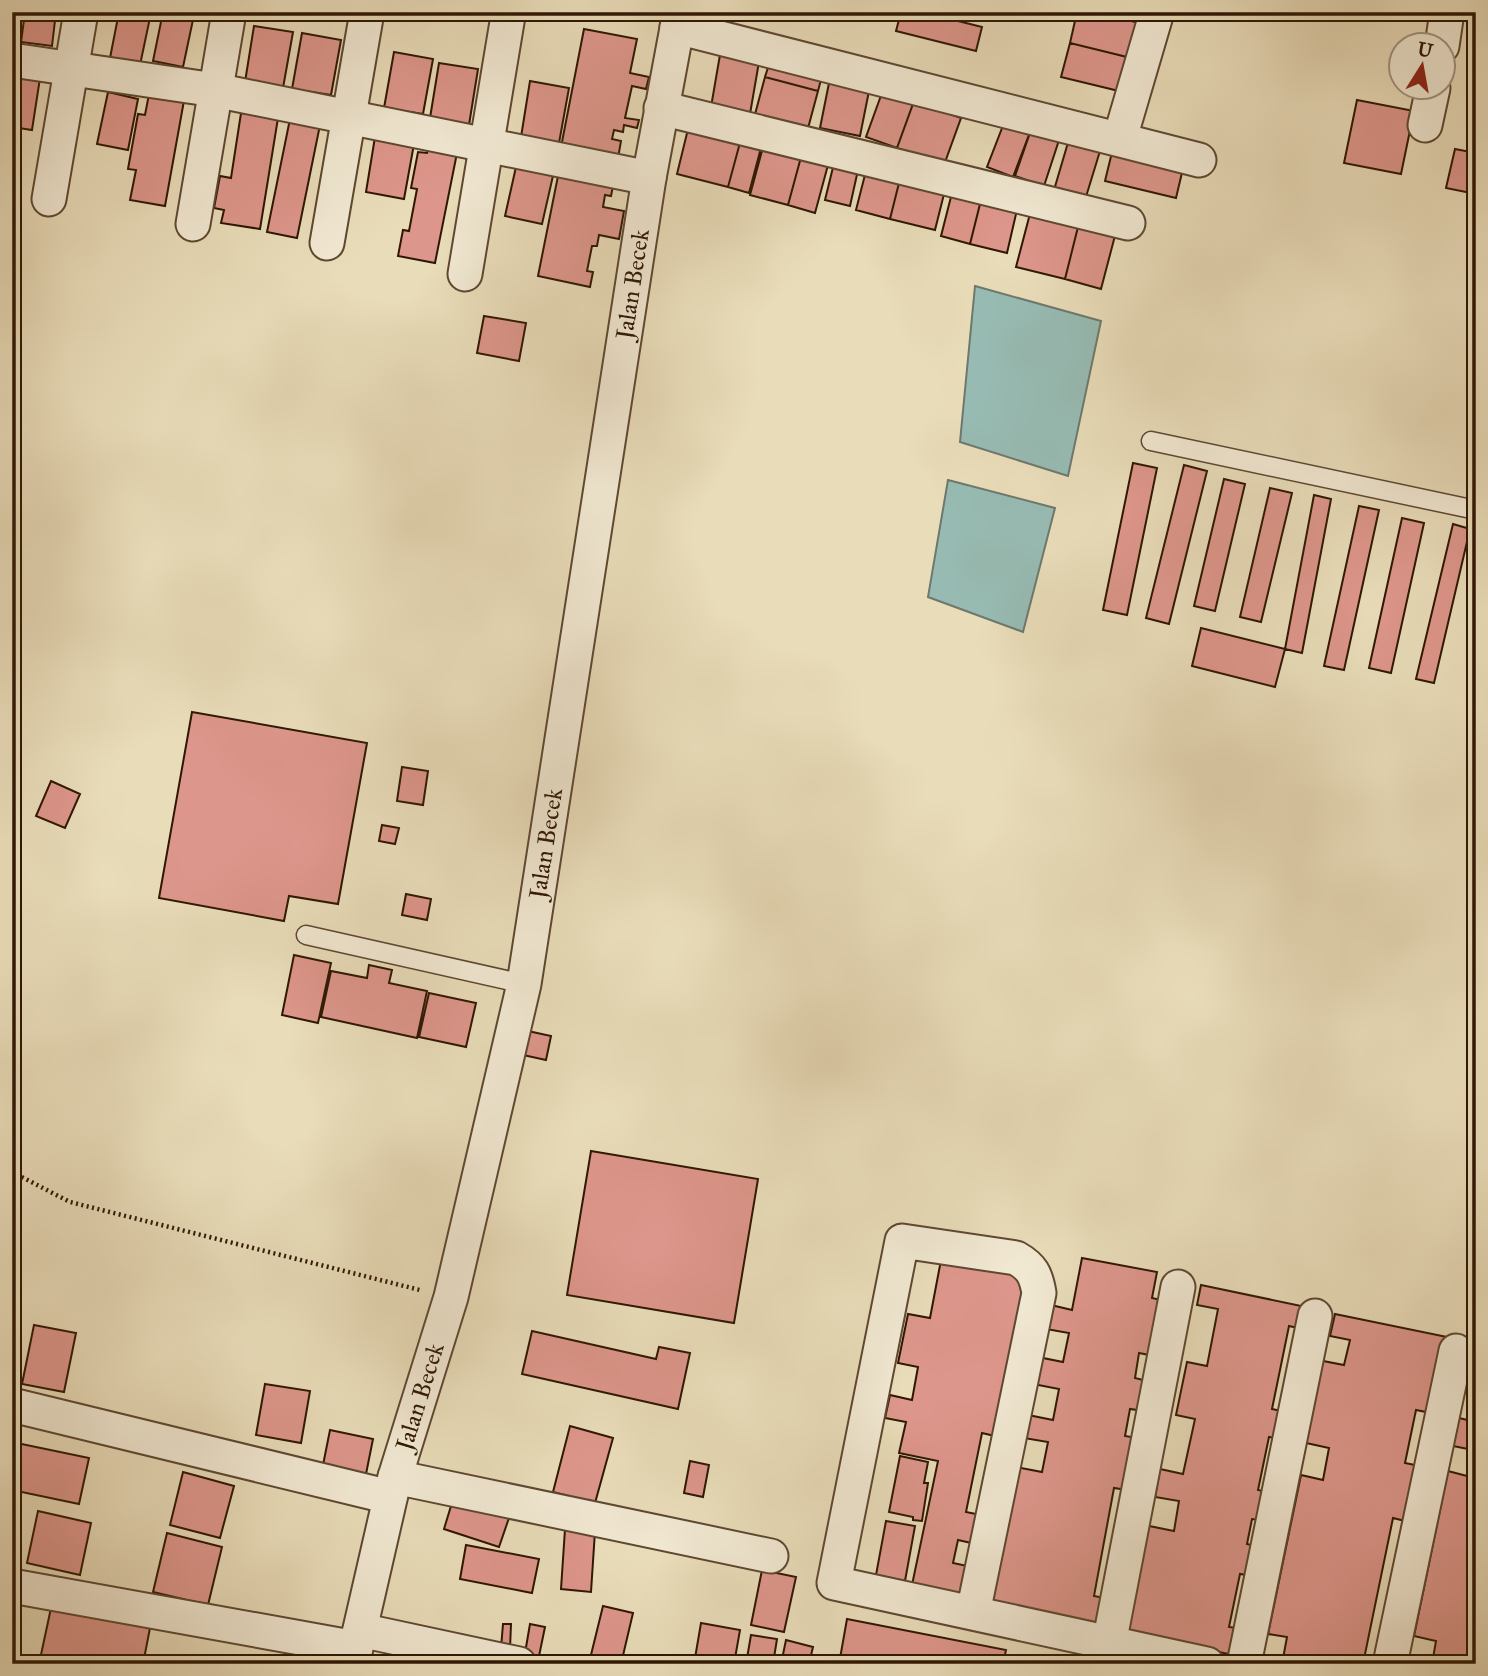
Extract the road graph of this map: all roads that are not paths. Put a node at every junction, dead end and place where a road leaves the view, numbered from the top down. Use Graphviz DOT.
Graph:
graph roads {
  1 [pos="81,12"];
  2 [pos="229,12"];
  3 [pos="367,12"];
  4 [pos="1157,12"];
  5 [pos="1447,12"];
  6 [pos="509,16"];
  7 [pos="678,19"];
  8 [pos="1444,32"];
  9 [pos="12,60"];
  10 [pos="72,69"];
  11 [pos="215,90"];
  12 [pos="1430,102"];
  13 [pos="661,108"];
  14 [pos="349,116"];
  15 [pos="1425,125"];
  16 [pos="1120,138"];
  17 [pos="487,143"];
  18 [pos="1199,160"];
  19 [pos="649,178"];
  20 [pos="48,199"];
  21 [pos="193,223"];
  22 [pos="1128,223"];
  23 [pos="327,243"];
  24 [pos="465,274"];
  25 [pos="1151,440"];
  26 [pos="1476,510"];
  27 [pos="306,935"];
  28 [pos="524,984"];
  29 [pos="1178,1287"];
  30 [pos="1315,1316"];
  31 [pos="1457,1351"];
  32 [pos="12,1405"];
  33 [pos="392,1487"];
  34 [pos="771,1556"];
  35 [pos="12,1586"];
  36 [pos="973,1614"];
  37 [pos="1109,1644"];
  38 [pos="356,1647"];
  39 [pos="519,1664"];
  40 [pos="1207,1664"];
  41 [pos="1244,1664"];
  42 [pos="1390,1664"];
  1 -- 10 [label="street"];
  2 -- 11 [label="street"];
  3 -- 14 [label="street"];
  4 -- 16 [label="street"];
  5 -- 8 [label="street"];
  6 -- 17 [label="street"];
  7 -- 13 [label="street, Jalan Becek"];
  7 -- 16 [label="street"];
  9 -- 10 [label="street"];
  10 -- 11 [label="street"];
  10 -- 20 [label="street"];
  11 -- 14 [label="street"];
  11 -- 21 [label="street"];
  12 -- 15 [label="street"];
  13 -- 19 [label="street, Jalan Becek"];
  13 -- 22 [label="street"];
  14 -- 17 [label="street"];
  14 -- 23 [label="street"];
  16 -- 18 [label="street"];
  17 -- 19 [label="street"];
  17 -- 24 [label="street"];
  19 -- 28 [label="street, Jalan Becek"];
  25 -- 26 [label="lane"];
  27 -- 28 [label="lane"];
  28 -- 33 [label="street, Jalan Becek"];
  29 -- 37 [label="street"];
  30 -- 41 [label="street"];
  31 -- 42 [label="street"];
  32 -- 33 [label="street"];
  33 -- 34 [label="street"];
  33 -- 38 [label="street, Jalan Becek"];
  35 -- 38 [label="street"];
  36 -- 36 [label="street"];
  36 -- 37 [label="street"];
  37 -- 40 [label="street"];
  38 -- 39 [label="street"];
}
